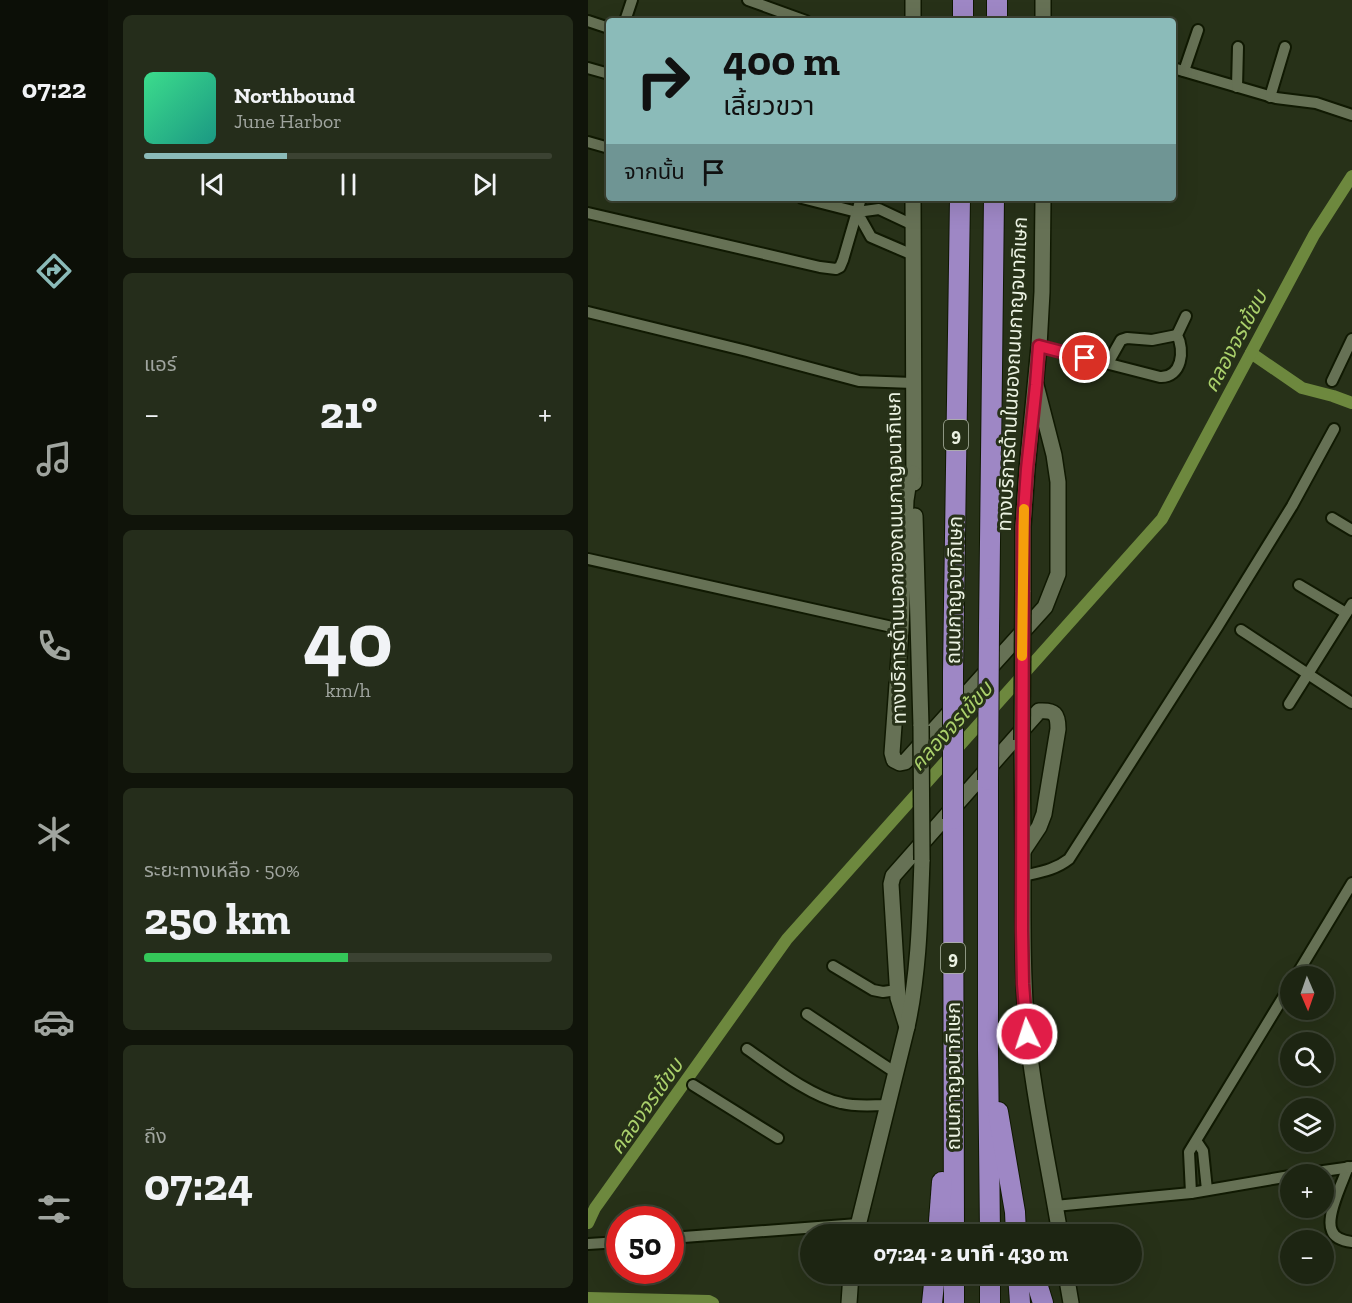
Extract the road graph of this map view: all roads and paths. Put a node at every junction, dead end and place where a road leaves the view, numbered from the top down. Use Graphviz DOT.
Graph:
graph roads {
  1 [pos="632,0"];
  2 [pos="748,0"];
  3 [pos="913,0"];
  4 [pos="963,0"];
  5 [pos="997,0"];
  6 [pos="1043,0"];
  7 [pos="626,18"];
  8 [pos="798,18"];
  9 [pos="913,18"];
  10 [pos="963,18"];
  11 [pos="997,18"];
  12 [pos="1043,18"];
  13 [pos="588,21"];
  14 [pos="606,27"];
  15 [pos="1198,30"];
  16 [pos="1285,46"];
  17 [pos="1238,47"];
  18 [pos="588,68"];
  19 [pos="1178,69"];
  20 [pos="606,73"];
  21 [pos="1237,87"];
  22 [pos="1270,97"];
  23 [pos="1352,115"];
  24 [pos="588,142"];
  25 [pos="606,147"];
  26 [pos="813,201"];
  27 [pos="860,201"];
  28 [pos="913,201"];
  29 [pos="960,201"];
  30 [pos="994,201"];
  31 [pos="1043,201"];
  32 [pos="588,213"];
  33 [pos="857,213"];
  34 [pos="913,225"];
  35 [pos="913,255"];
  36 [pos="588,312"];
  37 [pos="1186,316"];
  38 [pos="1177,335"];
  39 [pos="1352,339"];
  40 [pos="1039,346"];
  41 [pos="1108,363"];
  42 [pos="1332,381"];
  43 [pos="913,383"];
  44 [pos="1036,385"];
  45 [pos="1334,429"];
  46 [pos="913,474"];
  47 [pos="1332,518"];
  48 [pos="1352,530"];
  49 [pos="588,559"];
  50 [pos="1299,585"];
  51 [pos="1349,609"];
  52 [pos="901,629"];
  53 [pos="1241,630"];
  54 [pos="1308,675"];
  55 [pos="1352,703"];
  56 [pos="1289,704"];
  57 [pos="1023,851"];
  58 [pos="1023,876"];
  59 [pos="1352,883"];
  60 [pos="833,966"];
  61 [pos="1302,966"];
  62 [pos="897,990"];
  63 [pos="1280,1003"];
  64 [pos="807,1014"];
  65 [pos="907,1027"];
  66 [pos="747,1049"];
  67 [pos="988,1051"];
  68 [pos="896,1073"];
  69 [pos="693,1084"];
  70 [pos="954,1096"];
  71 [pos="888,1105"];
  72 [pos="778,1138"];
  73 [pos="1197,1142"];
  74 [pos="1350,1167"];
  75 [pos="1334,1169"];
  76 [pos="1280,1178"];
  77 [pos="1206,1190"];
  78 [pos="1191,1192"];
  79 [pos="1055,1206"];
  80 [pos="1015,1212"];
  81 [pos="858,1224"];
  82 [pos="939,1224"];
  83 [pos="954,1224"];
  84 [pos="990,1224"];
  85 [pos="1016,1224"];
  86 [pos="1019,1224"];
  87 [pos="1058,1224"];
  88 [pos="800,1232"];
  89 [pos="684,1237"];
  90 [pos="1352,1242"];
  91 [pos="850,1284"];
  92 [pos="934,1284"];
  93 [pos="954,1284"];
  94 [pos="990,1284"];
  95 [pos="1019,1284"];
  96 [pos="1037,1284"];
  97 [pos="1068,1284"];
  98 [pos="849,1303"];
  99 [pos="932,1303"];
  100 [pos="954,1303"];
  101 [pos="990,1303"];
  102 [pos="1020,1303"];
  103 [pos="1043,1303"];
  104 [pos="1071,1303"];
  1 -- 7 [label="street"];
  2 -- 8 [label="street"];
  3 -- 9 [label="main road"];
  4 -- 10 [label="highway"];
  5 -- 11 [label="highway"];
  6 -- 12 [label="main road"];
  13 -- 14 [label="street"];
  15 -- 19 [label="street"];
  16 -- 22 [label="street"];
  17 -- 21 [label="street"];
  18 -- 20 [label="street"];
  19 -- 21 [label="street"];
  21 -- 22 [label="street"];
  22 -- 23 [label="street"];
  24 -- 25 [label="street"];
  26 -- 33 [label="street"];
  27 -- 33 [label="street"];
  28 -- 34 [label="main road, ทางบริการด้านนอกของถนนกาญจนาภิเษก"];
  29 -- 70 [label="highway, ถนนกาญจนาภิเษก / 9, bridge"];
  30 -- 67 [label="highway, ถนนกาญจนาภิเษก / 9, bridge"];
  31 -- 40 [label="main road, ทางบริการด้านในของถนนกาญจนาภิเษก"];
  32 -- 33 [label="street"];
  33 -- 34 [label="street"];
  33 -- 35 [label="street"];
  34 -- 35 [label="main road, ทางบริการด้านนอกของถนนกาญจนาภิเษก"];
  35 -- 43 [label="main road, ทางบริการด้านนอกของถนนกาญจนาภิเษก"];
  36 -- 43 [label="street"];
  37 -- 38 [label="street"];
  38 -- 41 [label="street"];
  38 -- 41 [label="street"];
  39 -- 42 [label="street"];
  40 -- 41 [label="street"];
  40 -- 44 [label="main road, ทางบริการด้านในของถนนกาญจนาภิเษก"];
  43 -- 46 [label="main road, ทางบริการด้านนอกของถนนกาญจนาภิเษก"];
  44 -- 52 [label="main road"];
  44 -- 57 [label="main road, ทางบริการด้านในของถนนกาญจนาภิเษก, bridge"];
  45 -- 58 [label="street"];
  46 -- 52 [label="main road"];
  46 -- 65 [label="main road, ทางบริการด้านนอกของถนนกาญจนาภิเษก, bridge"];
  47 -- 48 [label="street"];
  49 -- 52 [label="street"];
  50 -- 51 [label="street"];
  51 -- 54 [label="street"];
  53 -- 54 [label="street"];
  54 -- 55 [label="street"];
  54 -- 56 [label="street"];
  57 -- 58 [label="main road, ทางบริการด้านในของถนนกาญจนาภิเษก"];
  57 -- 62 [label="main road"];
  58 -- 79 [label="main road, ทางบริการด้านในของถนนกาญจนาภิเษก"];
  59 -- 61 [label="street"];
  60 -- 62 [label="street"];
  62 -- 65 [label="main road"];
  63 -- 73 [label="street"];
  64 -- 68 [label="street"];
  65 -- 68 [label="main road, ทางบริการด้านนอกของถนนกาญจนาภิเษก"];
  66 -- 71 [label="street"];
  67 -- 80 [label="highway"];
  67 -- 84 [label="highway, ถนนกาญจนาภิเษก / 9"];
  68 -- 71 [label="main road, ทางบริการด้านนอกของถนนกาญจนาภิเษก"];
  69 -- 72 [label="street"];
  70 -- 82 [label="highway"];
  70 -- 83 [label="highway, ถนนกาญจนาภิเษก / 9"];
  71 -- 81 [label="main road, ทางบริการด้านนอกของถนนกาญจนาภิเษก"];
  73 -- 77 [label="street"];
  73 -- 78 [label="street"];
  74 -- 75 [label="street"];
  74 -- 90 [label="street"];
  76 -- 77 [label="street"];
  77 -- 78 [label="street"];
  78 -- 79 [label="street"];
  79 -- 87 [label="main road, ทางบริการด้านในของถนนกาญจนาภิเษก"];
  80 -- 85 [label="highway"];
  80 -- 86 [label="highway"];
  88 -- 89 [label="street"];
  91 -- 98 [label="main road"];
  92 -- 99 [label="highway"];
  93 -- 100 [label="highway"];
  94 -- 101 [label="highway"];
  95 -- 102 [label="highway"];
  96 -- 103 [label="highway"];
  97 -- 104 [label="main road"];
}
